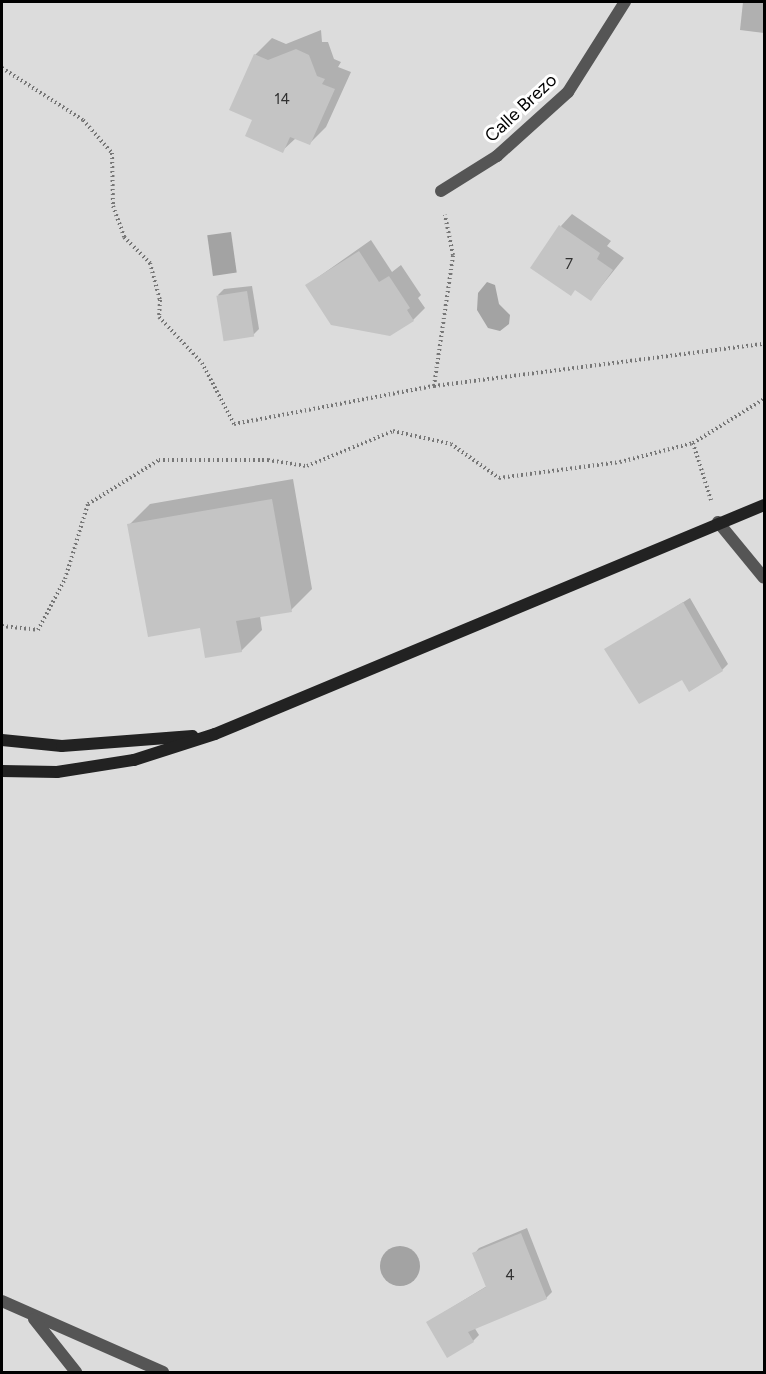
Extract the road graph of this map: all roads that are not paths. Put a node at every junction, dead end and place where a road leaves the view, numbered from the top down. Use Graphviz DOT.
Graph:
graph roads {
  1 [pos="625,2"];
  2 [pos="441,191"];
  3 [pos="765,505"];
  4 [pos="718,522"];
  5 [pos="765,578"];
  6 [pos="215,734"];
  7 [pos="2,740"];
  8 [pos="2,771"];
  9 [pos="2,1301"];
  10 [pos="34,1318"];
  11 [pos="140,1367"];
  12 [pos="76,1372"];
  13 [pos="164,1372"];
  1 -- 2 [label="street, Calle Brezo"];
  3 -- 4 [label="main road"];
  4 -- 5 [label="street"];
  4 -- 6 [label="main road"];
  6 -- 7 [label="main road"];
  6 -- 8 [label="main road"];
  9 -- 10 [label="street"];
  10 -- 11 [label="street"];
  10 -- 12 [label="street"];
  11 -- 13 [label="street"];
}
